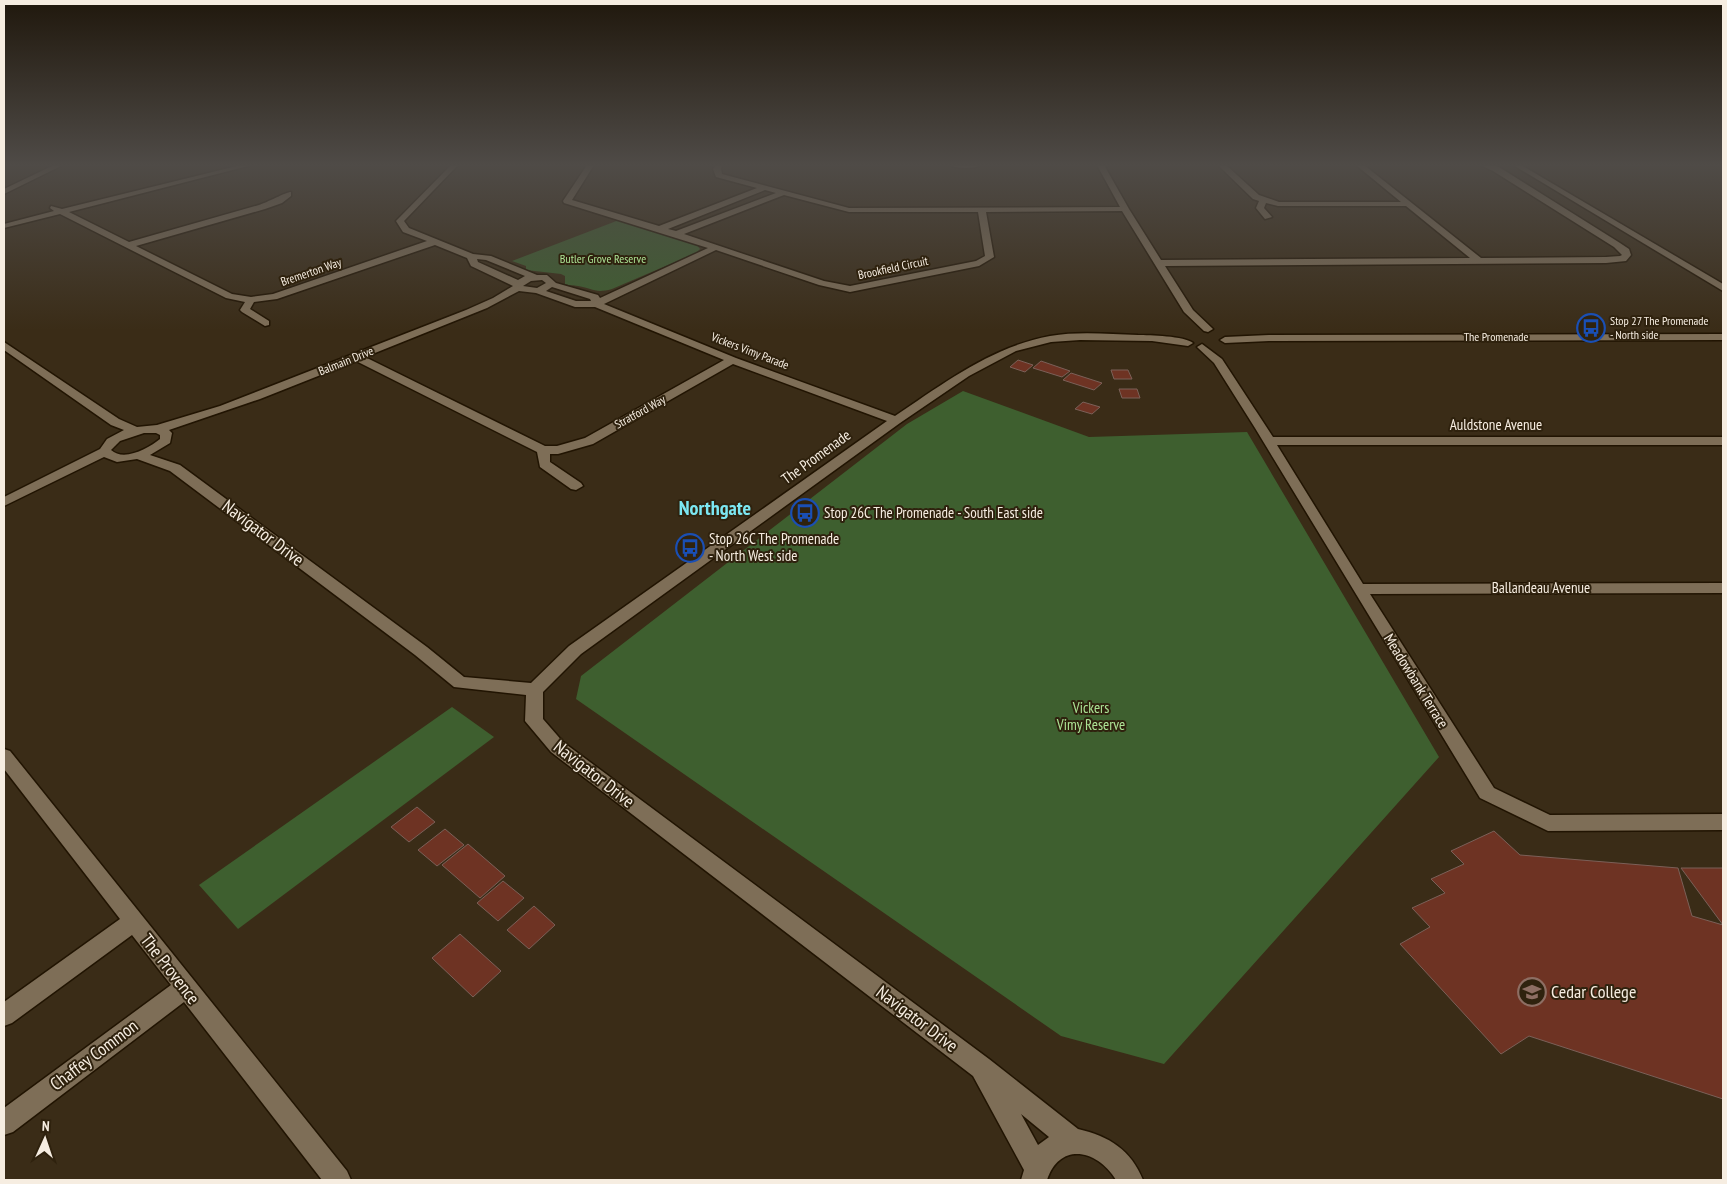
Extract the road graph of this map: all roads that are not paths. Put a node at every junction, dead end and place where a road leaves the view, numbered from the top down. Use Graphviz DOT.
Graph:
graph roads {
  1 [pos="23,220"];
  2 [pos="78,220"];
  3 [pos="216,220"];
  4 [pos="401,220"];
  5 [pos="631,220"];
  6 [pos="682,220"];
  7 [pos="712,220"];
  8 [pos="983,220"];
  9 [pos="1133,220"];
  10 [pos="1429,220"];
  11 [pos="1578,220"];
  12 [pos="1610,220"];
  13 [pos="4,226"];
  14 [pos="660,229"];
  15 [pos="676,234"];
  16 [pos="434,242"];
  17 [pos="129,245"];
  18 [pos="716,248"];
  19 [pos="471,256"];
  20 [pos="1479,260"];
  21 [pos="1160,263"];
  22 [pos="534,277"];
  23 [pos="551,284"];
  24 [pos="518,285"];
  25 [pos="1723,288"];
  26 [pos="531,290"];
  27 [pos="251,300"];
  28 [pos="487,303"];
  29 [pos="596,304"];
  30 [pos="1189,312"];
  31 [pos="265,323"];
  32 [pos="1208,330"];
  33 [pos="1186,334"];
  34 [pos="1223,337"];
  35 [pos="1723,337"];
  36 [pos="4,345"];
  37 [pos="1216,354"];
  38 [pos="356,357"];
  39 [pos="732,360"];
  40 [pos="896,420"];
  41 [pos="115,422"];
  42 [pos="136,431"];
  43 [pos="161,437"];
  44 [pos="115,439"];
  45 [pos="1270,441"];
  46 [pos="1723,441"];
  47 [pos="543,450"];
  48 [pos="105,451"];
  49 [pos="137,456"];
  50 [pos="121,458"];
  51 [pos="175,468"];
  52 [pos="49,479"];
  53 [pos="576,486"];
  54 [pos="4,502"];
  55 [pos="1723,588"];
  56 [pos="1359,589"];
  57 [pos="535,690"];
  58 [pos="4,756"];
  59 [pos="1723,822"];
  60 [pos="133,922"];
  61 [pos="185,988"];
  62 [pos="4,1015"];
  63 [pos="981,1067"];
  64 [pos="4,1123"];
  65 [pos="1072,1140"];
  66 [pos="1035,1173"];
  67 [pos="338,1180"];
  68 [pos="1130,1180"];
  1 -- 13 [label="street"];
  2 -- 17 [label="street, Bremerton Way"];
  3 -- 17 [label="street"];
  4 -- 16 [label="street"];
  5 -- 14 [label="street, Brookfield Circuit"];
  6 -- 14 [label="street"];
  7 -- 15 [label="street"];
  8 -- 18 [label="street, Brookfield Circuit"];
  9 -- 21 [label="street"];
  10 -- 20 [label="street"];
  11 -- 20 [label="street"];
  12 -- 25 [label="street"];
  14 -- 15 [label="street, Brookfield Circuit"];
  15 -- 18 [label="street, Brookfield Circuit"];
  16 -- 19 [label="street"];
  16 -- 27 [label="street, Bremerton Way"];
  17 -- 27 [label="street, Bremerton Way"];
  18 -- 29 [label="street"];
  19 -- 22 [label="street"];
  19 -- 24 [label="street"];
  20 -- 21 [label="street"];
  21 -- 30 [label="street"];
  22 -- 23 [label="street"];
  22 -- 24 [label="street, Balmain Drive"];
  23 -- 26 [label="street, Balmain Drive"];
  23 -- 29 [label="street, Vickers Vimy Parade"];
  24 -- 26 [label="street, Vickers Vimy Parade"];
  24 -- 28 [label="street, Balmain Drive"];
  26 -- 28 [label="street, Balmain Drive"];
  26 -- 29 [label="street, Vickers Vimy Parade"];
  27 -- 31 [label="street"];
  28 -- 38 [label="street, Balmain Drive"];
  29 -- 39 [label="street, Vickers Vimy Parade"];
  30 -- 32 [label="street"];
  30 -- 33 [label="street"];
  32 -- 33 [label="street"];
  32 -- 34 [label="street"];
  33 -- 37 [label="street, Meadowbank Terrace"];
  33 -- 40 [label="street, The Promenade"];
  34 -- 35 [label="street, The Promenade"];
  34 -- 37 [label="street"];
  36 -- 41 [label="street"];
  37 -- 45 [label="street, Meadowbank Terrace"];
  38 -- 43 [label="street, Balmain Drive"];
  38 -- 47 [label="street"];
  39 -- 40 [label="street, Vickers Vimy Parade"];
  39 -- 47 [label="street, Stratford Way"];
  40 -- 57 [label="street, The Promenade"];
  41 -- 42 [label="street"];
  41 -- 44 [label="street"];
  42 -- 43 [label="street"];
  42 -- 44 [label="street"];
  43 -- 49 [label="street, Balmain Drive"];
  43 -- 51 [label="street, Navigator Drive"];
  44 -- 48 [label="street"];
  45 -- 46 [label="street, Auldstone Avenue"];
  45 -- 56 [label="street, Meadowbank Terrace"];
  47 -- 53 [label="street"];
  48 -- 50 [label="street"];
  48 -- 52 [label="street"];
  49 -- 50 [label="street"];
  49 -- 51 [label="street, Navigator Drive"];
  50 -- 52 [label="street"];
  51 -- 57 [label="street, Navigator Drive"];
  52 -- 54 [label="street"];
  55 -- 56 [label="street, Ballandeau Avenue"];
  56 -- 59 [label="street, Meadowbank Terrace"];
  57 -- 63 [label="street, Navigator Drive"];
  58 -- 60 [label="street, The Provence"];
  60 -- 61 [label="street, The Provence"];
  60 -- 62 [label="street"];
  61 -- 64 [label="street, Chaffey Common"];
  61 -- 67 [label="street, The Provence"];
  63 -- 65 [label="street, Navigator Drive"];
  63 -- 66 [label="street, Navigator Drive"];
  65 -- 66 [label="street"];
  65 -- 68 [label="street"];
}
